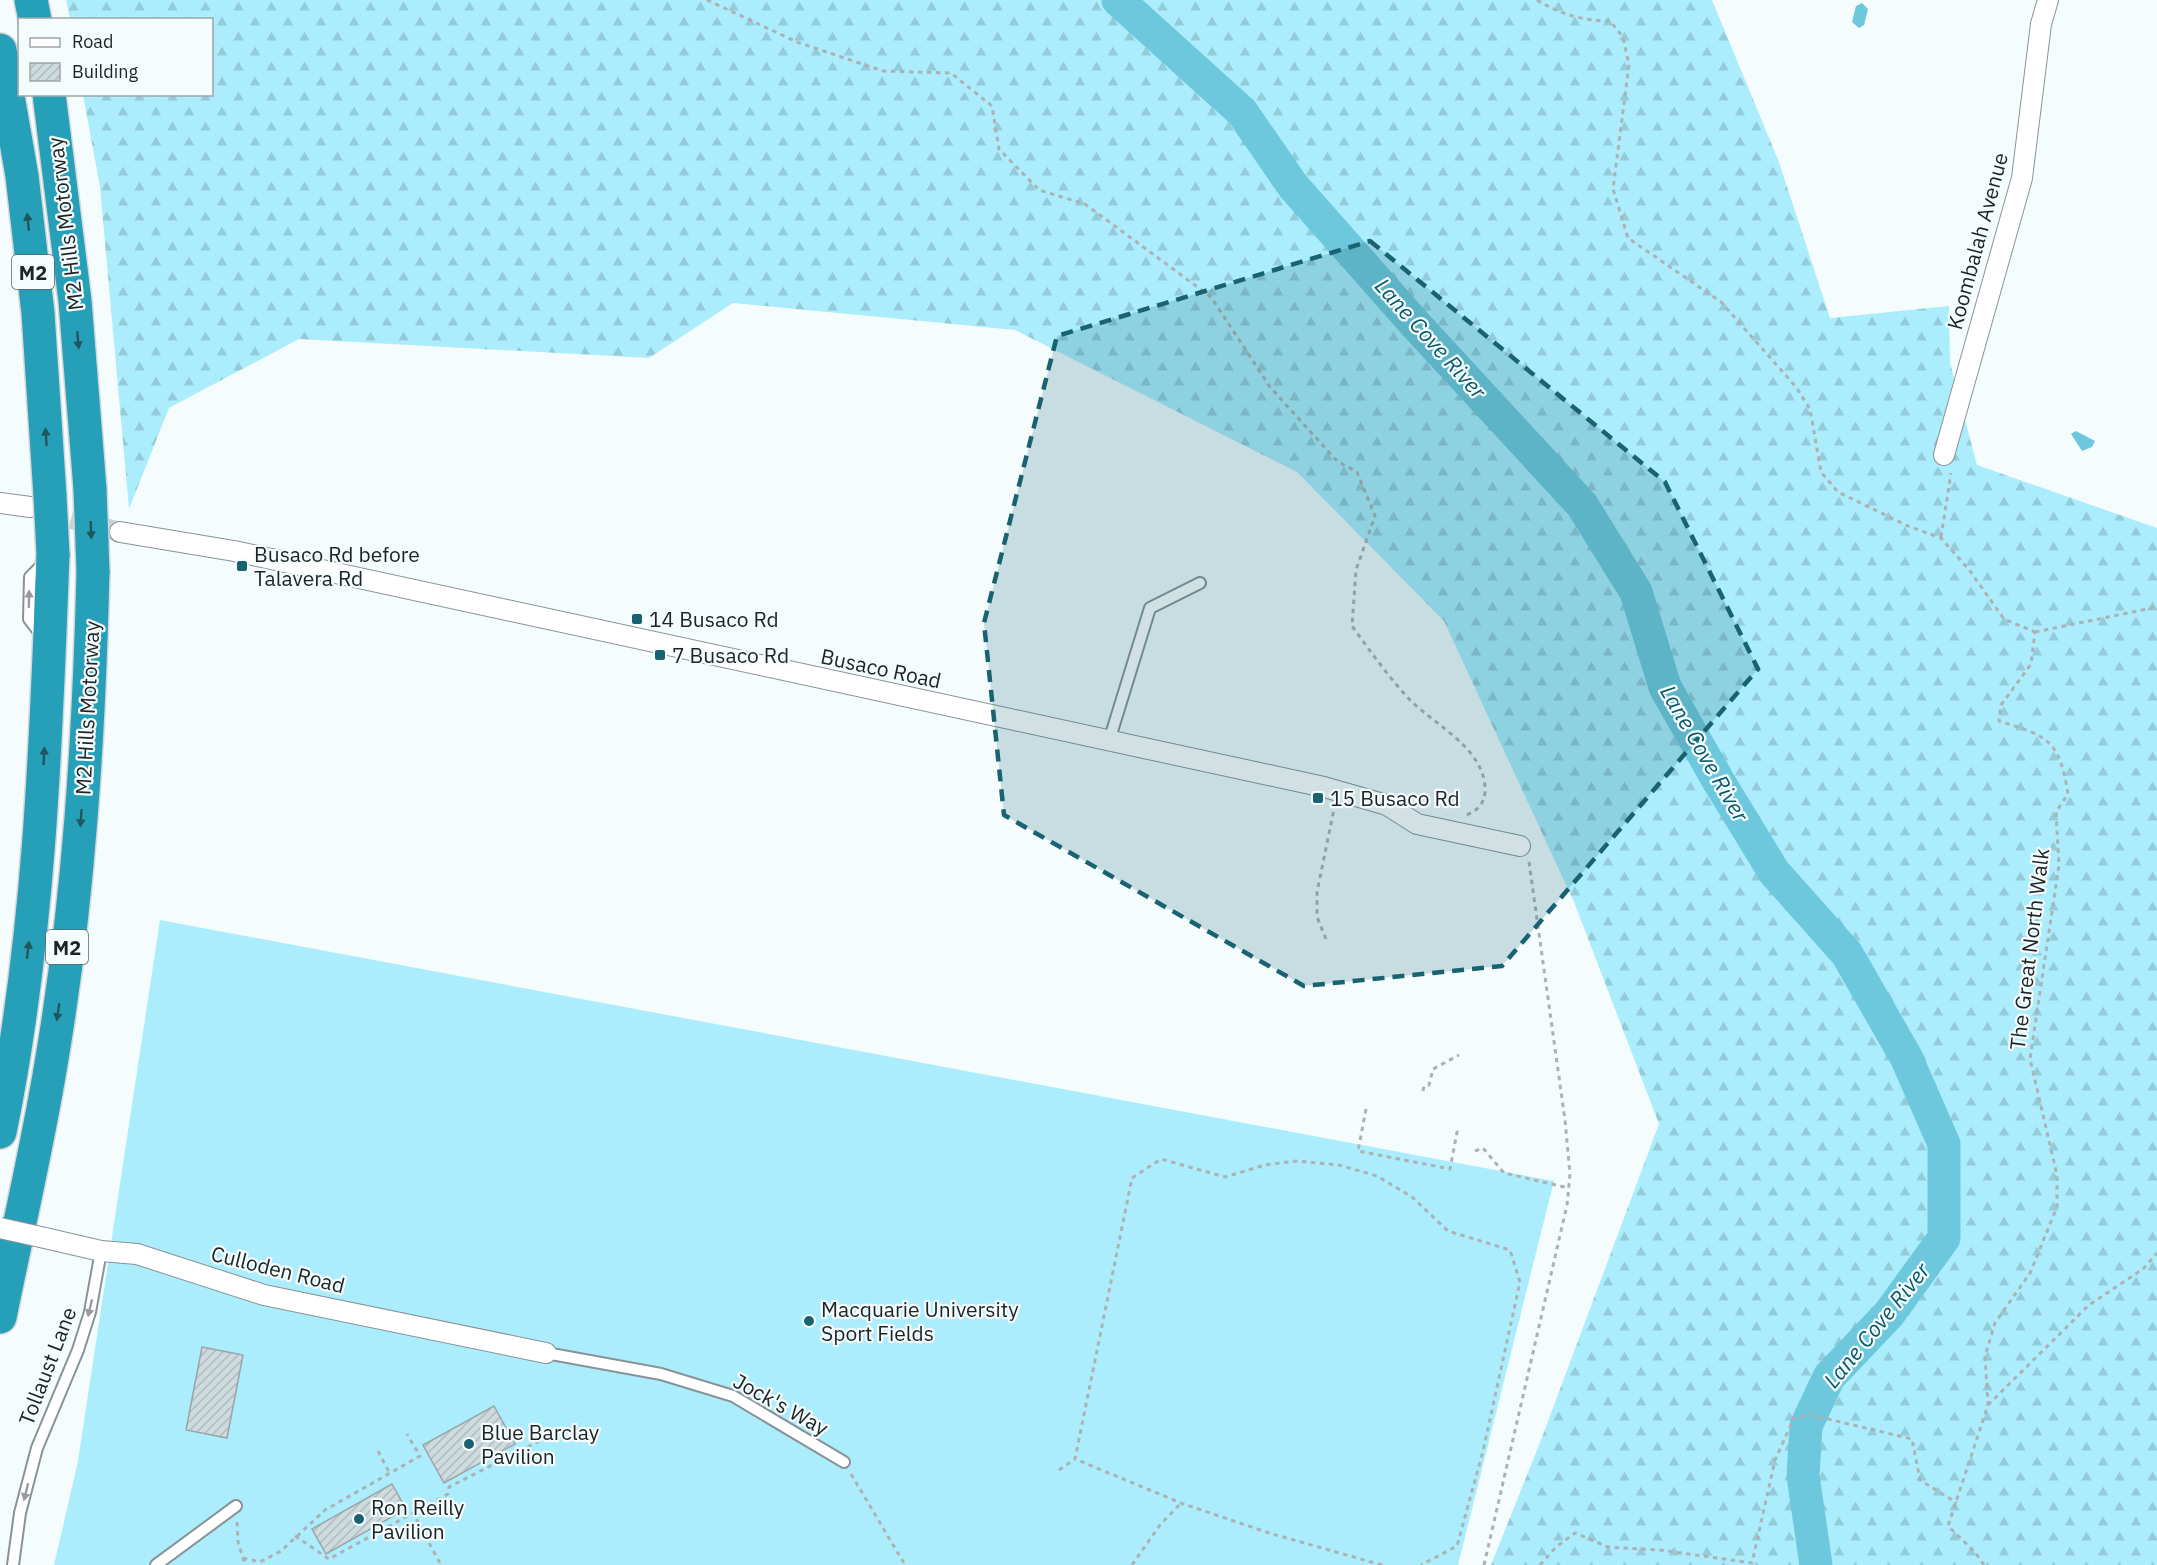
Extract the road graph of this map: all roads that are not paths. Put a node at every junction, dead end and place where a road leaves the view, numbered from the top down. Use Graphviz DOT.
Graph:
graph roads {
  1 [pos="31,0"];
  2 [pos="2048,0"];
  3 [pos="35,18"];
  4 [pos="0,50"];
  5 [pos="49,96"];
  6 [pos="1944,455"];
  7 [pos="40,502"];
  8 [pos="0,503"];
  9 [pos="120,532"];
  10 [pos="1200,583"];
  11 [pos="1109,741"];
  12 [pos="1520,846"];
  13 [pos="0,1132"];
  14 [pos="0,1228"];
  15 [pos="102,1251"];
  16 [pos="0,1317"];
  17 [pos="546,1353"];
  18 [pos="844,1462"];
  19 [pos="236,1506"];
  20 [pos="13,1565"];
  21 [pos="156,1565"];
  1 -- 3 [label="highway"];
  2 -- 6 [label="street, Koombalah Avenue"];
  7 -- 4 [label="highway, M2 Hills Motorway / M2, one-way"];
  5 -- 16 [label="highway, M2 Hills Motorway / M2, one-way, bridge"];
  7 -- 8 [label="street"];
  13 -- 7 [label="highway, M2 Hills Motorway / M2, one-way, bridge"];
  9 -- 11 [label="street, Busaco Road"];
  10 -- 11 [label="lane"];
  11 -- 12 [label="street, Busaco Road"];
  14 -- 15 [label="street, Culloden Road, bridge"];
  15 -- 17 [label="street, Culloden Road"];
  15 -- 20 [label="lane, Tollaust Lane, one-way"];
  17 -- 18 [label="lane, Jock's Way"];
  19 -- 21 [label="lane"];
}
